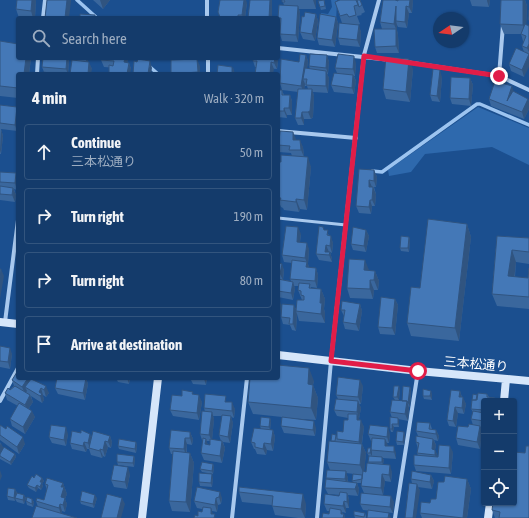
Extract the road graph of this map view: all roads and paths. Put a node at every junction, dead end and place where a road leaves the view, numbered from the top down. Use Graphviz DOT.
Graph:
graph roads {
  1 [pos="45,0"];
  2 [pos="207,0"];
  3 [pos="380,0"];
  4 [pos="43,16"];
  5 [pos="207,16"];
  6 [pos="503,23"];
  7 [pos="280,48"];
  8 [pos="364,56"];
  9 [pos="38,60"];
  10 [pos="208,60"];
  11 [pos="394,60"];
  12 [pos="402,61"];
  13 [pos="36,72"];
  14 [pos="208,72"];
  15 [pos="499,76"];
  16 [pos="529,90"];
  17 [pos="280,131"];
  18 [pos="356,138"];
  19 [pos="280,218"];
  20 [pos="346,225"];
  21 [pos="16,233"];
  22 [pos="2,322"];
  23 [pos="16,324"];
  24 [pos="280,355"];
  25 [pos="331,361"];
  26 [pos="418,371"];
  27 [pos="16,372"];
  28 [pos="506,379"];
  29 [pos="158,380"];
  30 [pos="246,380"];
  31 [pos="529,381"];
  32 [pos="504,398"];
  33 [pos="0,401"];
  34 [pos="490,506"];
  35 [pos="142,518"];
  36 [pos="232,518"];
  37 [pos="317,518"];
  38 [pos="395,518"];
  39 [pos="488,518"];
  1 -- 4 [label="street"];
  2 -- 5 [label="street"];
  3 -- 8 [label="street"];
  6 -- 15 [label="street"];
  7 -- 8 [label="street"];
  8 -- 11 [label="street"];
  8 -- 18 [label="street"];
  9 -- 13 [label="street"];
  10 -- 14 [label="street"];
  12 -- 15 [label="street"];
  15 -- 16 [label="street"];
  17 -- 18 [label="street"];
  18 -- 20 [label="street"];
  19 -- 20 [label="lane"];
  20 -- 25 [label="street"];
  21 -- 22 [label="street"];
  22 -- 23 [label="street"];
  24 -- 25 [label="street, 三本松通り"];
  25 -- 26 [label="street, 三本松通り"];
  25 -- 37 [label="street"];
  26 -- 28 [label="street, 三本松通り"];
  26 -- 38 [label="street"];
  27 -- 33 [label="street"];
  28 -- 31 [label="street, 三本松通り"];
  28 -- 32 [label="street"];
  29 -- 35 [label="street"];
  30 -- 36 [label="street"];
  34 -- 39 [label="street"];
}
